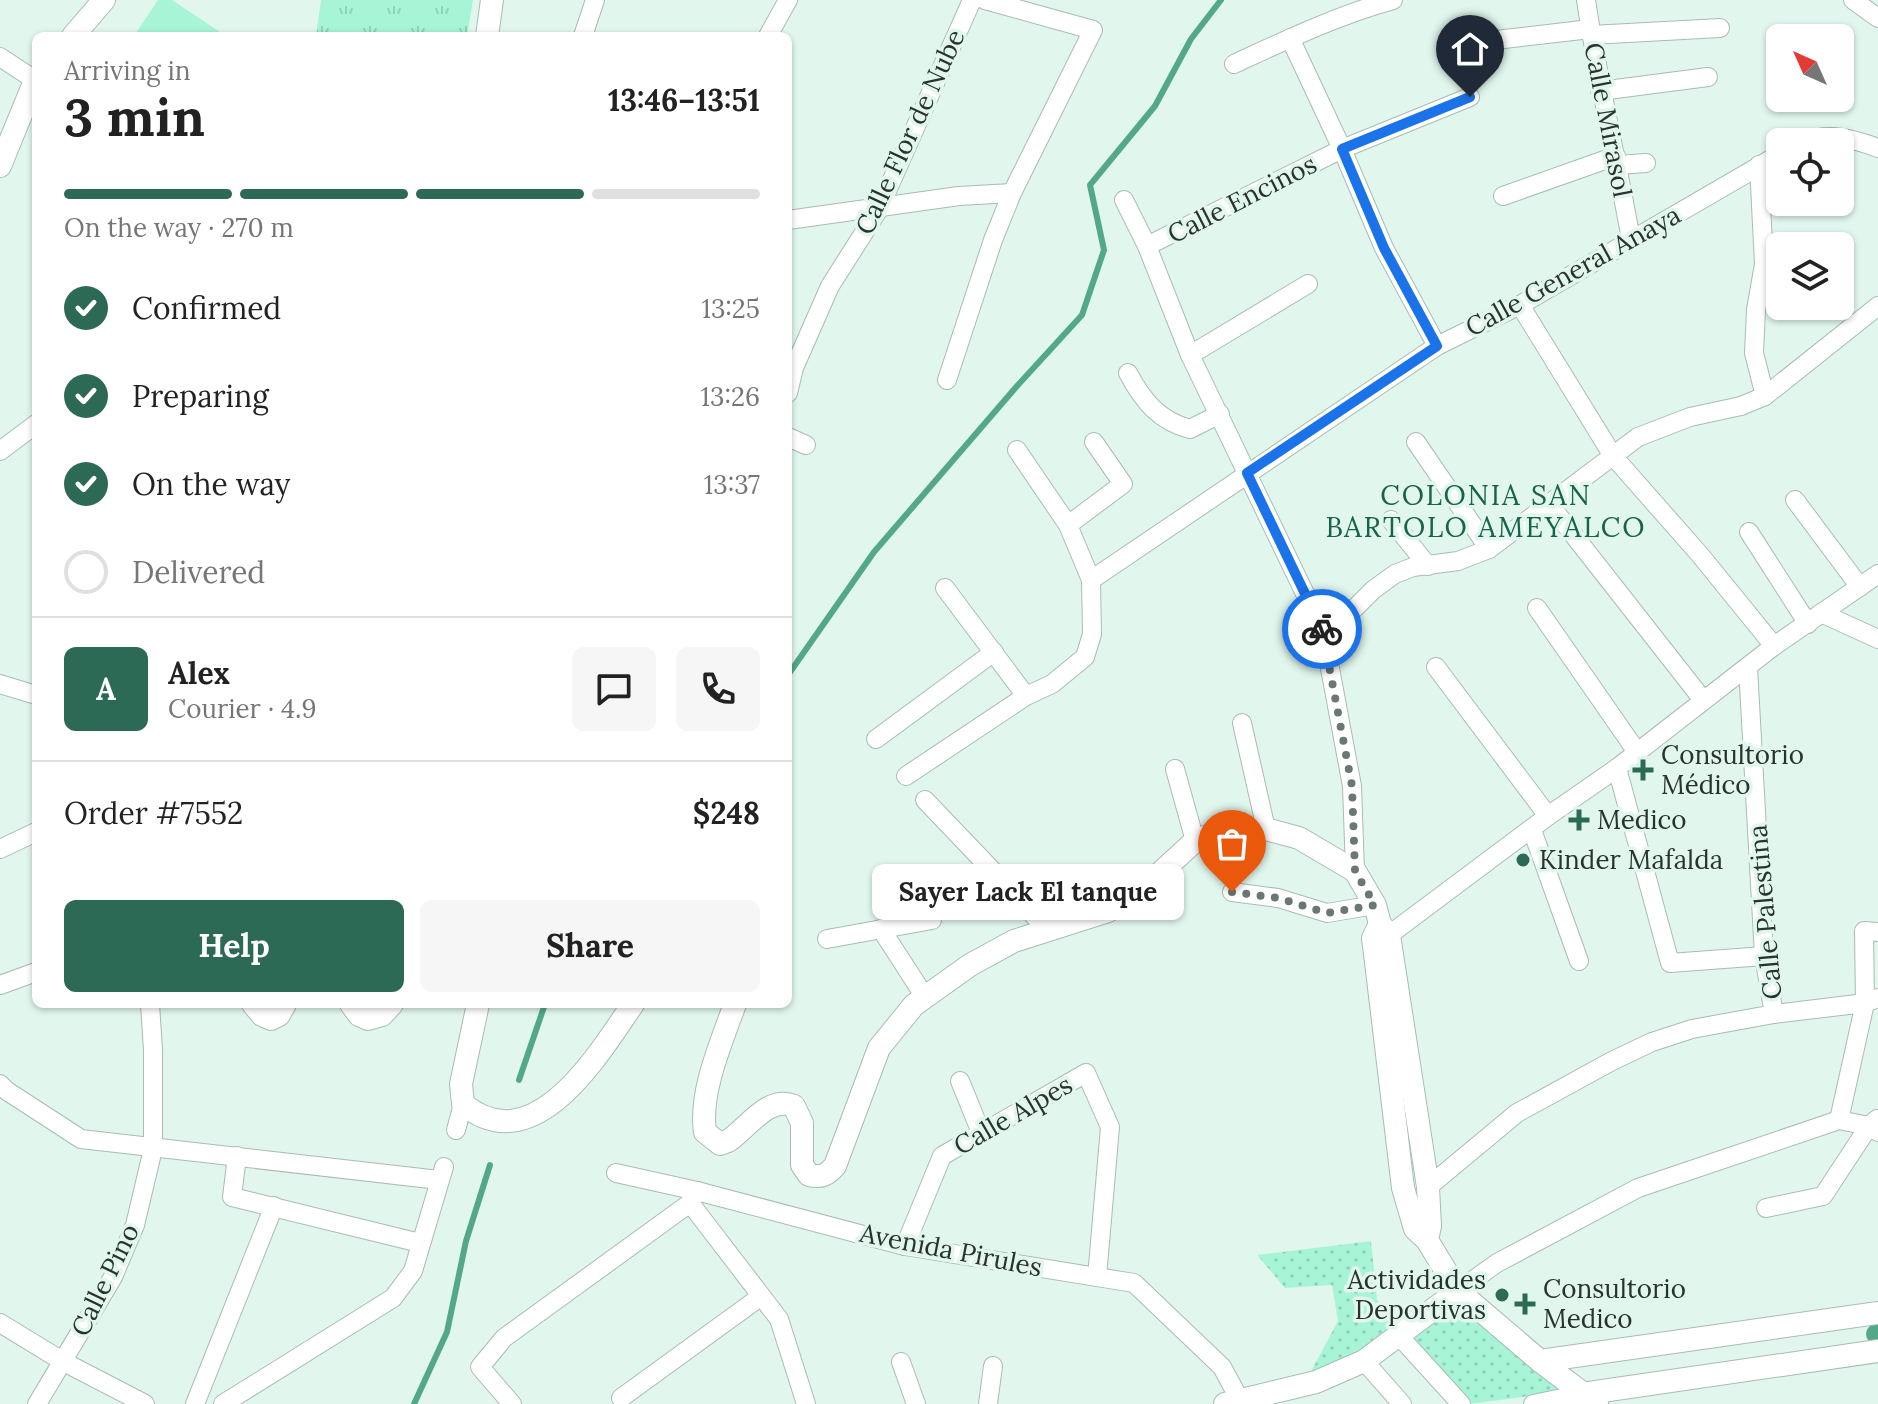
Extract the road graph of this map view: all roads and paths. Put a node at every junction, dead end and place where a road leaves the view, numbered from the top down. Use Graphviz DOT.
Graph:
graph roads {
  1 [pos="104,0"];
  2 [pos="492,0"];
  3 [pos="595,0"];
  4 [pos="788,0"];
  5 [pos="972,0"];
  6 [pos="985,0"];
  7 [pos="1393,0"];
  8 [pos="1586,0"];
  9 [pos="1853,0"];
  10 [pos="1878,18"];
  11 [pos="1720,28"];
  12 [pos="76,32"];
  13 [pos="488,32"];
  14 [pos="584,32"];
  15 [pos="770,32"];
  16 [pos="1590,32"];
  17 [pos="1290,38"];
  18 [pos="1496,40"];
  19 [pos="0,57"];
  20 [pos="1234,64"];
  21 [pos="32,77"];
  22 [pos="1708,77"];
  23 [pos="32,86"];
  24 [pos="1600,91"];
  25 [pos="1470,97"];
  26 [pos="1854,139"];
  27 [pos="1878,148"];
  28 [pos="1342,149"];
  29 [pos="1617,161"];
  30 [pos="1766,161"];
  31 [pos="1646,163"];
  32 [pos="1759,165"];
  33 [pos="0,166"];
  34 [pos="1012,193"];
  35 [pos="1503,196"];
  36 [pos="1124,200"];
  37 [pos="879,209"];
  38 [pos="792,220"];
  39 [pos="1631,240"];
  40 [pos="1147,246"];
  41 [pos="1308,284"];
  42 [pos="1520,305"];
  43 [pos="1878,306"];
  44 [pos="1437,346"];
  45 [pos="1190,355"];
  46 [pos="792,364"];
  47 [pos="1128,373"];
  48 [pos="947,380"];
  49 [pos="1765,396"];
  50 [pos="1220,414"];
  51 [pos="32,427"];
  52 [pos="792,439"];
  53 [pos="1094,442"];
  54 [pos="1416,442"];
  55 [pos="806,445"];
  56 [pos="1017,450"];
  57 [pos="0,451"];
  58 [pos="1613,456"];
  59 [pos="1247,473"];
  60 [pos="1795,500"];
  61 [pos="1550,505"];
  62 [pos="1391,520"];
  63 [pos="1068,525"];
  64 [pos="1749,532"];
  65 [pos="1489,549"];
  66 [pos="1428,566"];
  67 [pos="1878,574"];
  68 [pos="1091,580"];
  69 [pos="1860,587"];
  70 [pos="945,588"];
  71 [pos="1537,608"];
  72 [pos="1814,618"];
  73 [pos="1323,631"];
  74 [pos="1878,639"];
  75 [pos="1774,646"];
  76 [pos="994,652"];
  77 [pos="1436,667"];
  78 [pos="1748,667"];
  79 [pos="0,684"];
  80 [pos="32,694"];
  81 [pos="1026,696"];
  82 [pos="1703,700"];
  83 [pos="1242,723"];
  84 [pos="876,739"];
  85 [pos="1637,752"];
  86 [pos="1617,768"];
  87 [pos="1175,769"];
  88 [pos="906,776"];
  89 [pos="925,800"];
  90 [pos="1548,816"];
  91 [pos="1266,829"];
  92 [pos="1532,830"];
  93 [pos="32,834"];
  94 [pos="1194,838"];
  95 [pos="0,849"];
  96 [pos="1355,871"];
  97 [pos="1232,892"];
  98 [pos="932,920"];
  99 [pos="1379,926"];
  100 [pos="881,929"];
  101 [pos="1048,931"];
  102 [pos="1878,932"];
  103 [pos="827,939"];
  104 [pos="1764,956"];
  105 [pos="1579,961"];
  106 [pos="32,973"];
  107 [pos="0,985"];
  108 [pos="925,997"];
  109 [pos="1871,1000"];
  110 [pos="150,1008"];
  111 [pos="256,1008"];
  112 [pos="283,1008"];
  113 [pos="354,1008"];
  114 [pos="388,1008"];
  115 [pos="477,1008"];
  116 [pos="630,1008"];
  117 [pos="734,1008"];
  118 [pos="1774,1014"];
  119 [pos="960,1081"];
  120 [pos="0,1084"];
  121 [pos="463,1104"];
  122 [pos="1839,1120"];
  123 [pos="1875,1125"];
  124 [pos="456,1130"];
  125 [pos="982,1135"];
  126 [pos="153,1149"];
  127 [pos="237,1156"];
  128 [pos="616,1173"];
  129 [pos="1428,1187"];
  130 [pos="693,1197"];
  131 [pos="274,1206"];
  132 [pos="1766,1208"];
  133 [pos="1427,1240"];
  134 [pos="420,1243"];
  135 [pos="905,1246"];
  136 [pos="1097,1277"];
  137 [pos="1458,1291"];
  138 [pos="760,1297"];
  139 [pos="1869,1315"];
  140 [pos="0,1323"];
  141 [pos="1400,1337"];
  142 [pos="1874,1351"];
  143 [pos="1364,1361"];
  144 [pos="1540,1361"];
  145 [pos="64,1362"];
  146 [pos="901,1362"];
  147 [pos="993,1366"];
  148 [pos="621,1398"];
  149 [pos="1589,1399"];
  150 [pos="1236,1402"];
  151 [pos="37,1404"];
  152 [pos="145,1404"];
  153 [pos="195,1404"];
  154 [pos="223,1404"];
  155 [pos="512,1404"];
  156 [pos="806,1404"];
  157 [pos="916,1404"];
  158 [pos="988,1404"];
  159 [pos="1402,1404"];
  160 [pos="1461,1404"];
  161 [pos="1533,1404"];
  1 -- 12 [label="street"];
  2 -- 13 [label="street"];
  3 -- 14 [label="street"];
  4 -- 15 [label="street"];
  5 -- 37 [label="street, Calle Flor de Nube"];
  6 -- 34 [label="street"];
  7 -- 17 [label="street"];
  8 -- 16 [label="street, Calle Mirasol"];
  9 -- 10 [label="street"];
  11 -- 16 [label="street"];
  16 -- 18 [label="street"];
  16 -- 24 [label="street, Calle Mirasol"];
  17 -- 20 [label="street"];
  17 -- 28 [label="street"];
  19 -- 21 [label="street"];
  22 -- 24 [label="street"];
  23 -- 33 [label="street"];
  24 -- 29 [label="street, Calle Mirasol"];
  25 -- 28 [label="street, Calle Encinos"];
  26 -- 27 [label="street"];
  28 -- 40 [label="street, Calle Encinos"];
  28 -- 44 [label="street"];
  29 -- 31 [label="street"];
  29 -- 35 [label="street"];
  29 -- 39 [label="street, Calle Mirasol"];
  30 -- 32 [label="street, Calle General Anaya"];
  32 -- 39 [label="street, Calle General Anaya"];
  32 -- 49 [label="street"];
  34 -- 37 [label="street"];
  34 -- 48 [label="street"];
  36 -- 40 [label="street"];
  37 -- 38 [label="street"];
  37 -- 46 [label="street, Calle Flor de Nube"];
  39 -- 42 [label="street, Calle General Anaya"];
  40 -- 45 [label="street"];
  41 -- 45 [label="street"];
  42 -- 44 [label="street, Calle General Anaya"];
  42 -- 58 [label="street"];
  43 -- 49 [label="street"];
  44 -- 59 [label="street, Calle General Anaya"];
  45 -- 50 [label="street"];
  47 -- 50 [label="street"];
  49 -- 58 [label="street"];
  50 -- 59 [label="street"];
  51 -- 57 [label="street"];
  52 -- 55 [label="street"];
  53 -- 63 [label="street"];
  54 -- 65 [label="street"];
  56 -- 63 [label="street"];
  58 -- 61 [label="street"];
  58 -- 75 [label="street"];
  59 -- 68 [label="street, Calle General Anaya"];
  59 -- 73 [label="street"];
  60 -- 69 [label="street"];
  61 -- 65 [label="street"];
  61 -- 82 [label="street"];
  62 -- 66 [label="street"];
  63 -- 68 [label="street"];
  64 -- 72 [label="street"];
  65 -- 66 [label="street"];
  66 -- 73 [label="street"];
  67 -- 69 [label="street"];
  68 -- 81 [label="street"];
  69 -- 72 [label="street"];
  70 -- 76 [label="street"];
  71 -- 85 [label="street"];
  72 -- 74 [label="street"];
  72 -- 75 [label="street"];
  73 -- 96 [label="street"];
  75 -- 78 [label="street"];
  76 -- 81 [label="street"];
  76 -- 84 [label="street"];
  77 -- 90 [label="street"];
  78 -- 82 [label="street"];
  78 -- 104 [label="street, Calle Palestina"];
  79 -- 80 [label="street"];
  81 -- 88 [label="street"];
  82 -- 85 [label="street"];
  83 -- 91 [label="street"];
  85 -- 86 [label="street"];
  86 -- 90 [label="street"];
  86 -- 104 [label="street"];
  87 -- 94 [label="street"];
  89 -- 101 [label="street"];
  90 -- 92 [label="street"];
  91 -- 94 [label="street"];
  91 -- 96 [label="street"];
  92 -- 99 [label="street"];
  92 -- 105 [label="street"];
  93 -- 95 [label="street"];
  94 -- 101 [label="street"];
  96 -- 99 [label="street"];
  97 -- 99 [label="street"];
  98 -- 100 [label="street"];
  99 -- 129 [label="street"];
  99 -- 133 [label="street"];
  100 -- 103 [label="street"];
  100 -- 108 [label="street"];
  101 -- 108 [label="street"];
  102 -- 109 [label="street"];
  104 -- 118 [label="street, Calle Palestina"];
  106 -- 107 [label="street"];
  108 -- 117 [label="street"];
  109 -- 118 [label="street"];
  109 -- 122 [label="street"];
  110 -- 126 [label="street, Calle Pino"];
  111 -- 112 [label="street"];
  113 -- 114 [label="street"];
  115 -- 121 [label="street"];
  116 -- 121 [label="street"];
  118 -- 129 [label="street"];
  119 -- 125 [label="street"];
  120 -- 126 [label="street"];
  121 -- 124 [label="street"];
  122 -- 123 [label="street"];
  122 -- 137 [label="street"];
  123 -- 132 [label="street"];
  125 -- 135 [label="street, Calle Alpes"];
  125 -- 136 [label="street, Calle Alpes"];
  126 -- 127 [label="street"];
  126 -- 145 [label="street, Calle Pino"];
  127 -- 131 [label="street"];
  127 -- 134 [label="street"];
  128 -- 130 [label="street, Avenida Pirules"];
  129 -- 133 [label="street"];
  130 -- 135 [label="street, Avenida Pirules"];
  130 -- 138 [label="street"];
  130 -- 155 [label="street"];
  131 -- 134 [label="street"];
  131 -- 153 [label="street"];
  133 -- 137 [label="street"];
  134 -- 154 [label="street"];
  135 -- 136 [label="street, Avenida Pirules"];
  136 -- 150 [label="street, Avenida Pirules"];
  137 -- 141 [label="street"];
  137 -- 144 [label="street"];
  138 -- 148 [label="street"];
  138 -- 156 [label="street"];
  139 -- 142 [label="street"];
  139 -- 144 [label="street"];
  140 -- 145 [label="street"];
  141 -- 143 [label="street"];
  141 -- 160 [label="street"];
  142 -- 149 [label="street"];
  143 -- 150 [label="street"];
  143 -- 159 [label="street"];
  144 -- 149 [label="street"];
  145 -- 151 [label="street, Calle Pino"];
  145 -- 152 [label="street"];
  146 -- 157 [label="street"];
  147 -- 158 [label="street"];
  149 -- 161 [label="street"];
}
